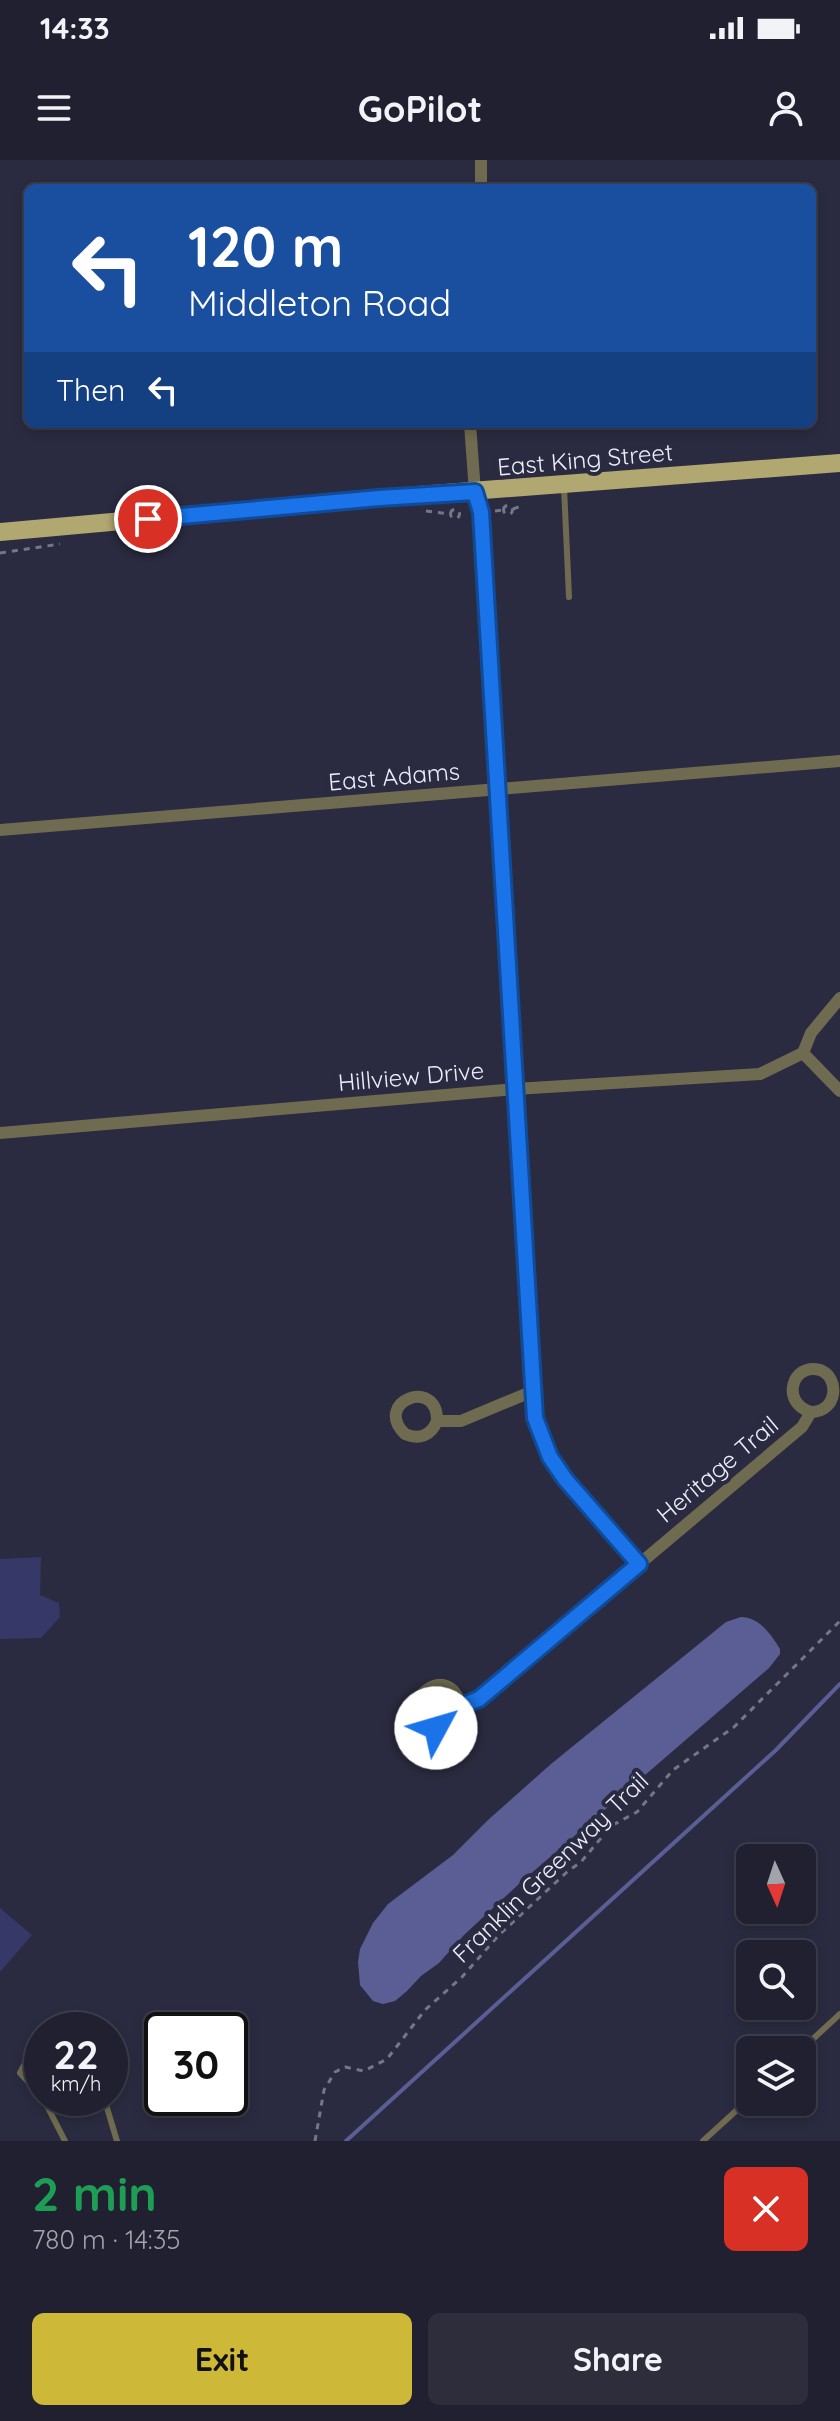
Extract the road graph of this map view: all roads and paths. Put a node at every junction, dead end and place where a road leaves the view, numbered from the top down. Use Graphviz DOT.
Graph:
graph roads {
  1 [pos="481,160"];
  2 [pos="481,184"];
  3 [pos="470,428"];
  4 [pos="840,463"];
  5 [pos="563,484"];
  6 [pos="475,492"];
  7 [pos="0,532"];
  8 [pos="569,597"];
  9 [pos="840,761"];
  10 [pos="496,790"];
  11 [pos="0,830"];
  12 [pos="840,998"];
  13 [pos="803,1053"];
  14 [pos="515,1089"];
  15 [pos="840,1091"];
  16 [pos="0,1133"];
  17 [pos="533,1391"];
  18 [pos="811,1412"];
  19 [pos="437,1421"];
  20 [pos="639,1564"];
  21 [pos="840,1621"];
  22 [pos="461,1706"];
  23 [pos="840,2014"];
  24 [pos="816,2036"];
  25 [pos="736,2111"];
  26 [pos="52,2116"];
  27 [pos="109,2116"];
  28 [pos="65,2141"];
  29 [pos="117,2141"];
  30 [pos="315,2141"];
  31 [pos="703,2141"];
  1 -- 2 [label="street"];
  3 -- 6 [label="street"];
  4 -- 5 [label="main road, East King Street"];
  5 -- 6 [label="main road, East King Street"];
  5 -- 8 [label="lane"];
  6 -- 7 [label="main road, East King Street"];
  6 -- 10 [label="street"];
  9 -- 10 [label="street, East Adams"];
  10 -- 11 [label="street, East Adams"];
  10 -- 14 [label="street"];
  12 -- 13 [label="street"];
  13 -- 14 [label="street, Hillview Drive"];
  13 -- 15 [label="street"];
  14 -- 16 [label="street, Hillview Drive"];
  14 -- 17 [label="street"];
  17 -- 19 [label="street"];
  17 -- 20 [label="street"];
  18 -- 20 [label="street, Heritage Trail"];
  20 -- 22 [label="street, Heritage Trail"];
  21 -- 30 [label="path, Franklin Greenway Trail"];
  23 -- 24 [label="lane"];
  25 -- 31 [label="lane"];
  26 -- 28 [label="lane"];
  27 -- 29 [label="lane"];
}
